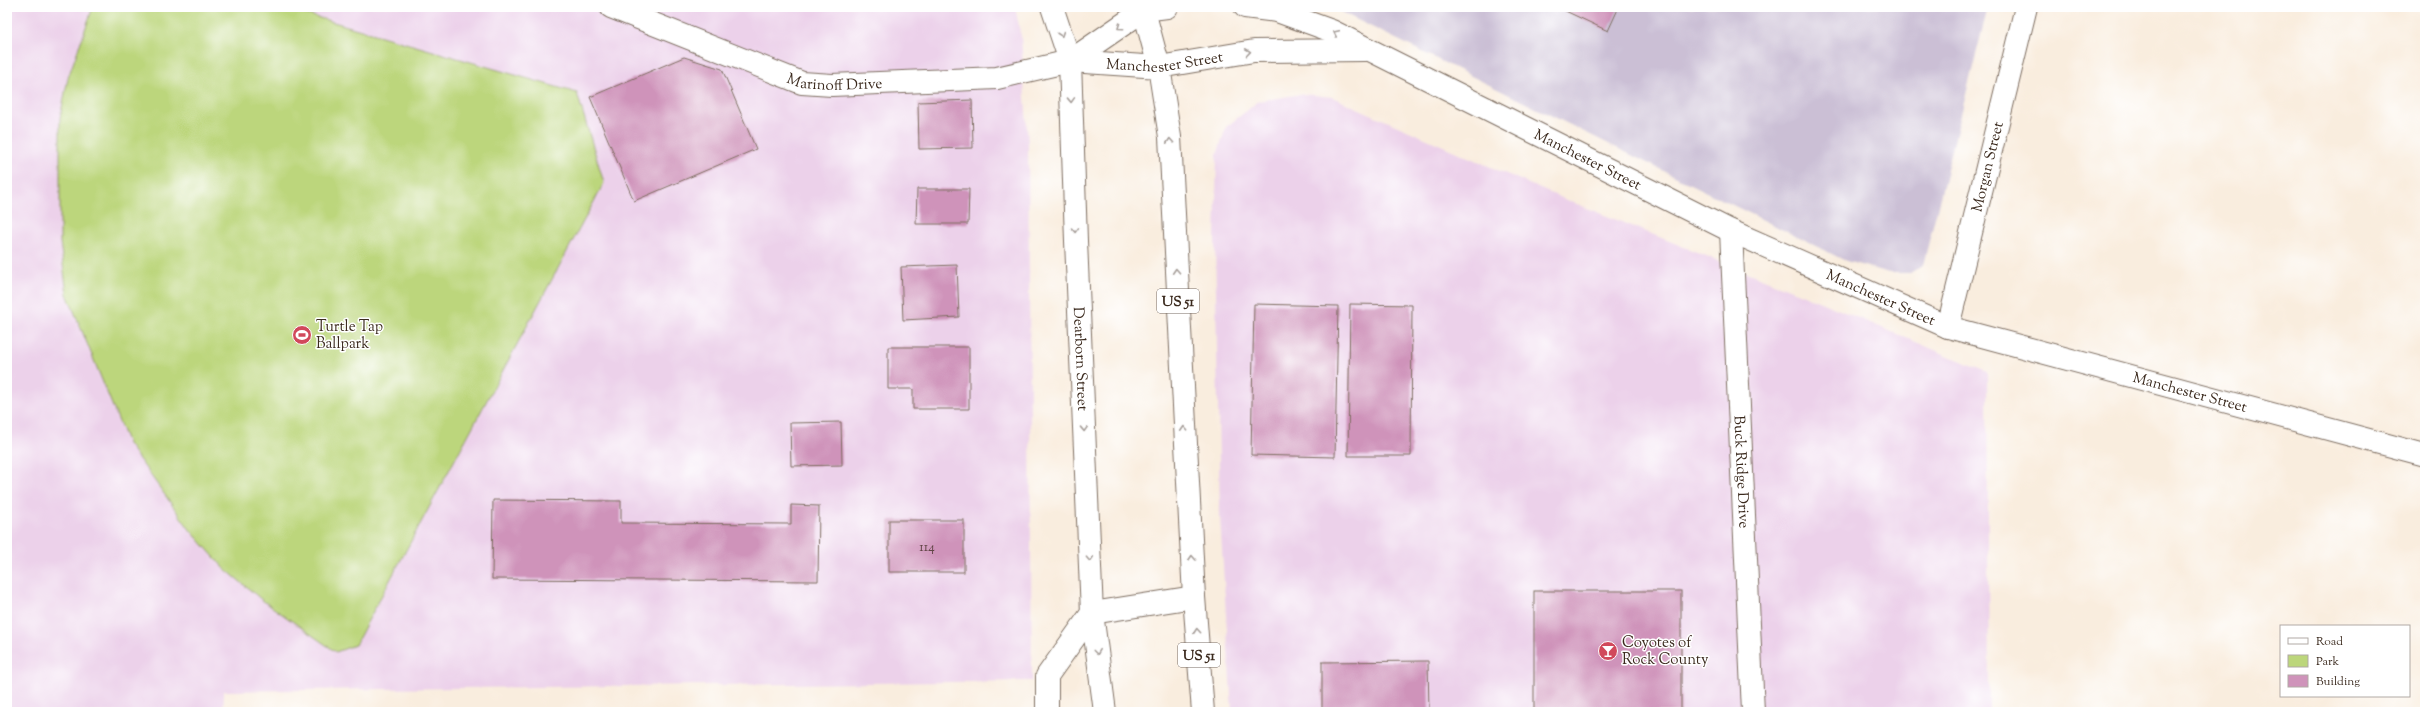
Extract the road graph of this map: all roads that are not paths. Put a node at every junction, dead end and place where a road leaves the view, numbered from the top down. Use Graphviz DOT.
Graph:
graph roads {
  1 [pos="610,7"];
  2 [pos="1052,7"];
  3 [pos="1167,7"];
  4 [pos="1245,7"];
  5 [pos="2026,7"];
  6 [pos="1143,8"];
  7 [pos="1370,50"];
  8 [pos="1070,61"];
  9 [pos="1159,67"];
  10 [pos="1731,231"];
  11 [pos="1948,327"];
  12 [pos="2425,455"];
  13 [pos="1194,597"];
  14 [pos="1092,613"];
  15 [pos="1047,712"];
  16 [pos="1105,712"];
  17 [pos="1203,712"];
  18 [pos="1754,712"];
  1 -- 8 [label="street, Marinoff Drive"];
  2 -- 8 [label="street, Dearborn Street, one-way"];
  3 -- 6 [label="street, Manchester Street"];
  7 -- 4 [label="street, Manchester Street, one-way"];
  5 -- 11 [label="street, Morgan Street"];
  6 -- 8 [label="street, Manchester Street, one-way"];
  6 -- 9 [label="street, US 51"];
  9 -- 7 [label="street, Manchester Street, one-way"];
  7 -- 10 [label="street, Manchester Street"];
  8 -- 9 [label="street, Manchester Street"];
  8 -- 14 [label="street, Dearborn Street, one-way"];
  13 -- 9 [label="street, US 51, one-way"];
  10 -- 11 [label="street, Manchester Street"];
  10 -- 18 [label="street, Buck Ridge Drive"];
  11 -- 12 [label="street, Manchester Street"];
  13 -- 14 [label="street"];
  17 -- 13 [label="street, US 51, one-way"];
  14 -- 15 [label="street"];
  14 -- 16 [label="street, Dearborn Street, one-way"];
}
